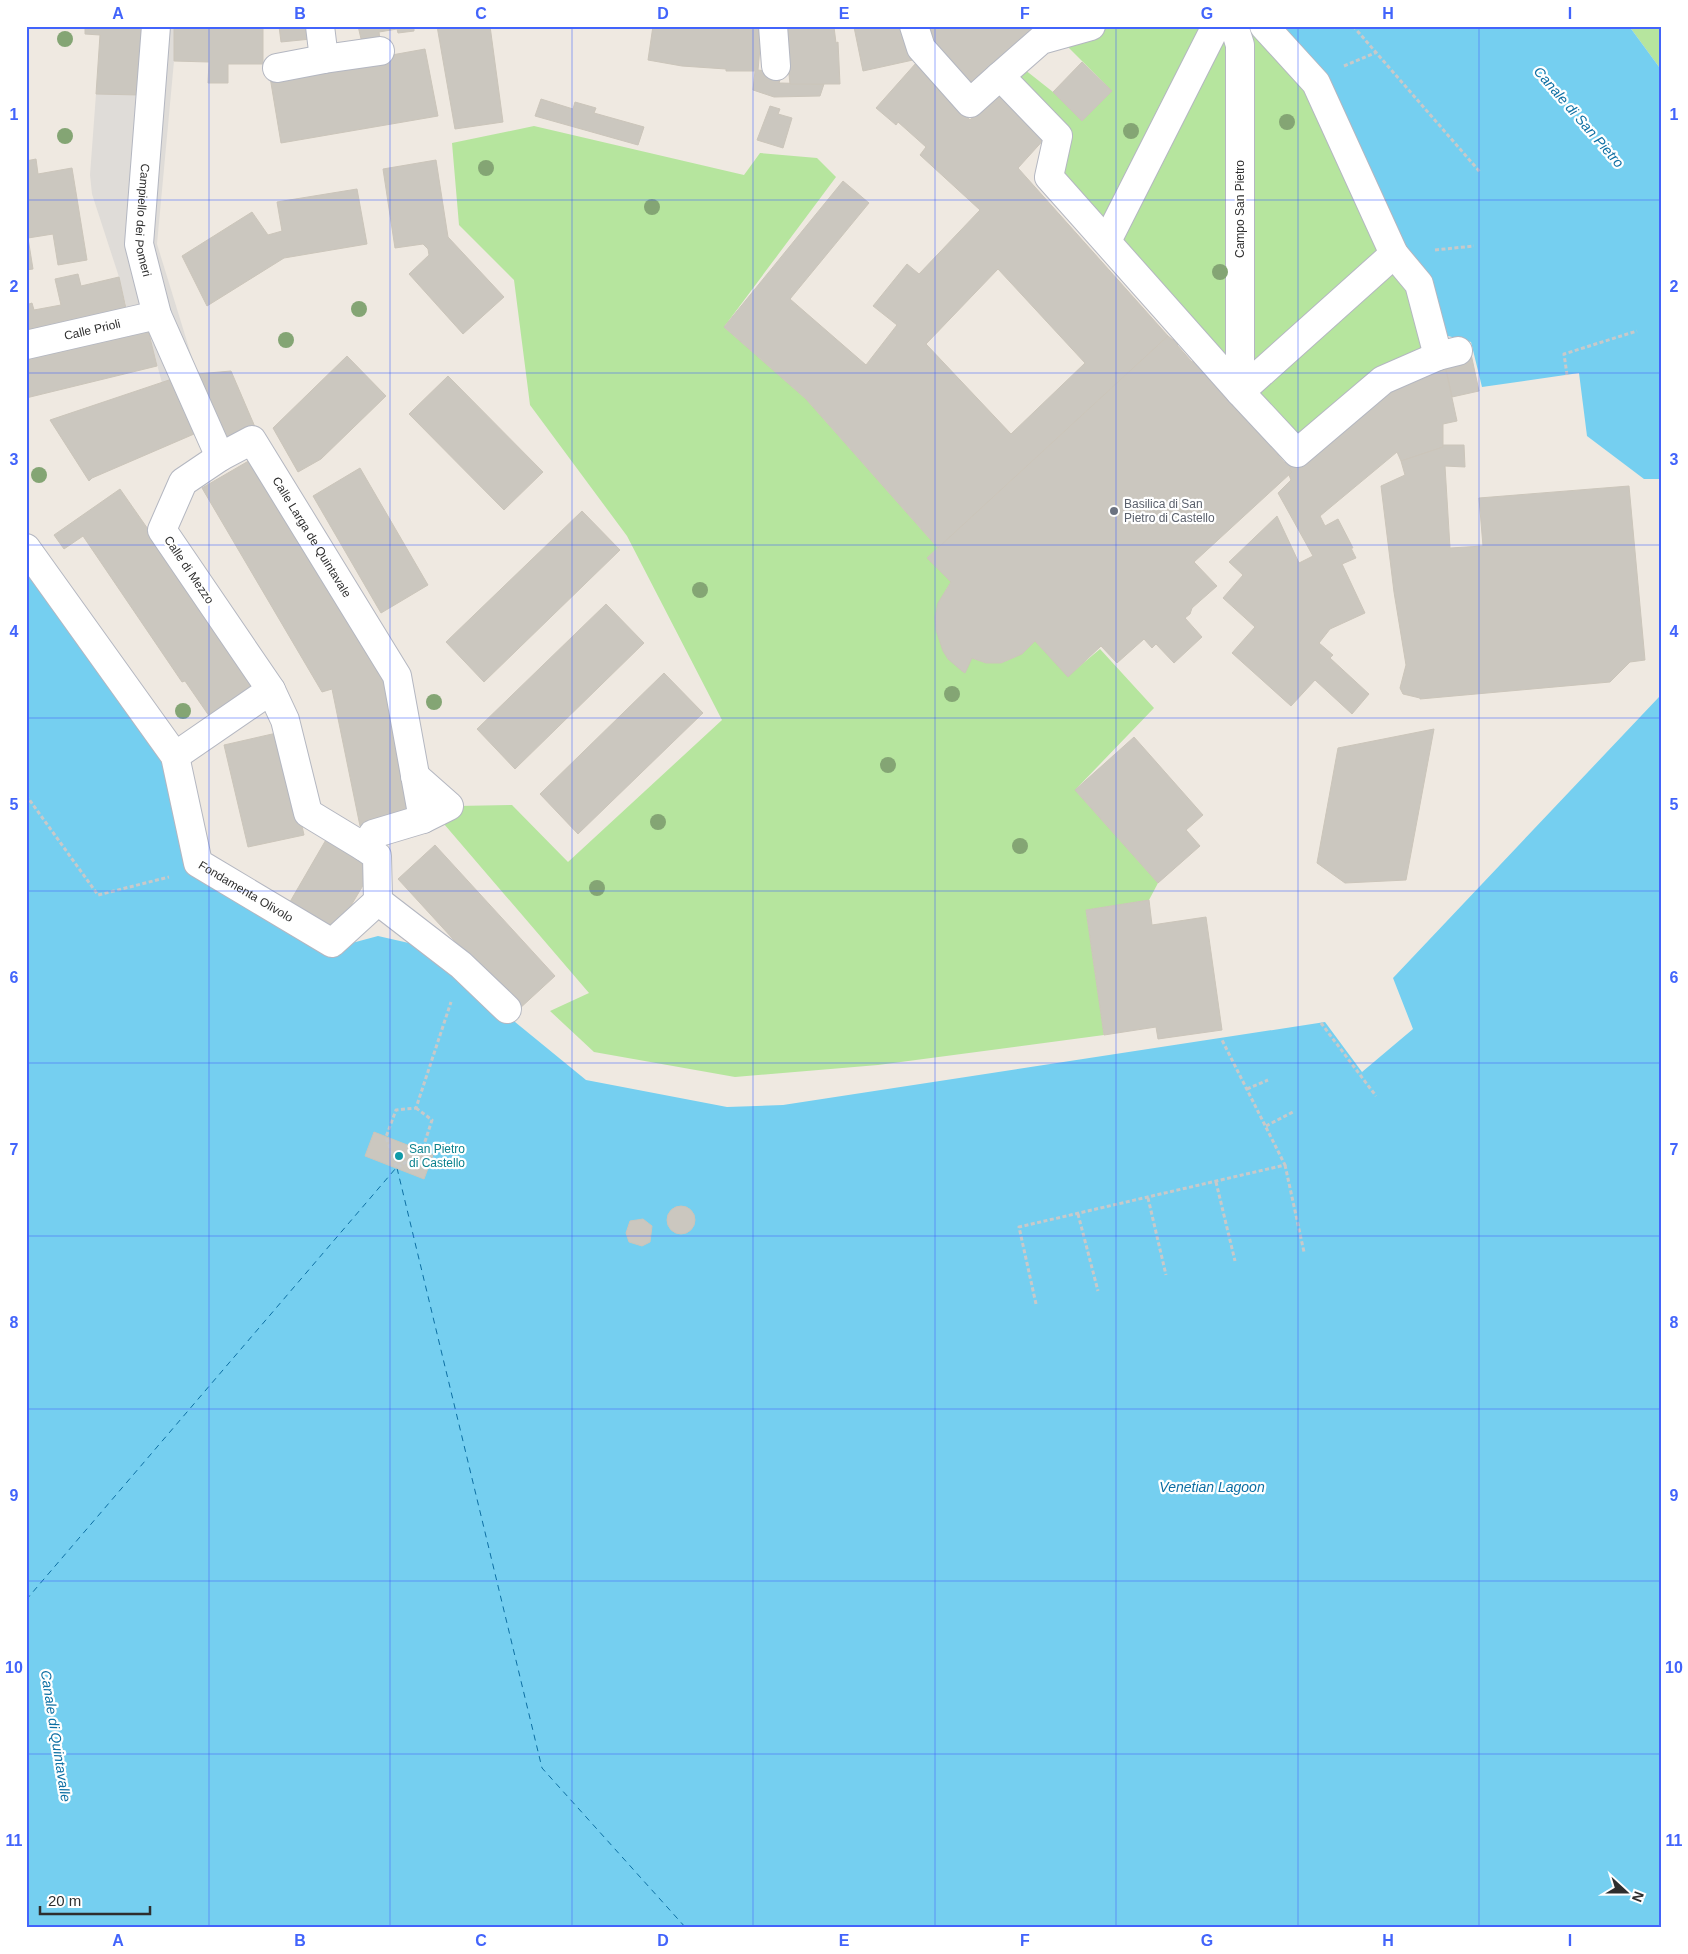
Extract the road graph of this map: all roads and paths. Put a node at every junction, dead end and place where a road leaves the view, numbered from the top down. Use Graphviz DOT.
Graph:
graph roads {
  1 [pos="156,26"];
  2 [pos="320,26"];
  3 [pos="773,26"];
  4 [pos="914,26"];
  5 [pos="1092,26"];
  6 [pos="1216,26"];
  7 [pos="1234,26"];
  8 [pos="1238,26"];
  9 [pos="1264,26"];
  10 [pos="1353,26"];
  11 [pos="1062,31"];
  12 [pos="380,51"];
  13 [pos="1376,53"];
  14 [pos="324,59"];
  15 [pos="776,66"];
  16 [pos="277,68"];
  17 [pos="1340,68"];
  18 [pos="1000,76"];
  19 [pos="1480,172"];
  20 [pos="1107,241"];
  21 [pos="1394,254"];
  22 [pos="157,315"];
  23 [pos="1637,331"];
  24 [pos="26,345"];
  25 [pos="1567,375"];
  26 [pos="1240,392"];
  27 [pos="220,457"];
  28 [pos="26,548"];
  29 [pos="271,690"];
  30 [pos="175,756"];
  31 [pos="26,795"];
  32 [pos="364,848"];
  33 [pos="172,876"];
  34 [pos="378,901"];
  35 [pos="466,970"];
  36 [pos="508,1010"];
  37 [pos="1321,1023"];
  38 [pos="1222,1040"];
  39 [pos="1268,1080"];
  40 [pos="1246,1089"];
  41 [pos="1376,1096"];
  42 [pos="416,1108"];
  43 [pos="1293,1112"];
  44 [pos="1266,1126"];
  45 [pos="1285,1165"];
  46 [pos="1216,1182"];
  47 [pos="1148,1198"];
  48 [pos="1078,1214"];
  49 [pos="1304,1252"];
  50 [pos="1235,1261"];
  51 [pos="1166,1275"];
  52 [pos="1098,1291"];
  53 [pos="1036,1304"];
  1 -- 22 [label="street, Campiello dei Pomeri"];
  2 -- 14 [label="street"];
  3 -- 15 [label="street"];
  4 -- 18 [label="street"];
  5 -- 11 [label="street"];
  6 -- 20 [label="street"];
  7 -- 8 [label="street, Campo San Pietro"];
  7 -- 26 [label="street, Campo San Pietro"];
  9 -- 21 [label="street"];
  10 -- 13 [label="path"];
  11 -- 18 [label="street"];
  12 -- 14 [label="street"];
  13 -- 17 [label="path"];
  13 -- 19 [label="path"];
  14 -- 16 [label="street"];
  18 -- 20 [label="street"];
  20 -- 26 [label="street"];
  21 -- 26 [label="street"];
  21 -- 26 [label="street"];
  22 -- 24 [label="street, Calle Prioli"];
  22 -- 27 [label="street"];
  23 -- 25 [label="path"];
  27 -- 29 [label="street, Calle di Mezzo"];
  27 -- 32 [label="street, Calle Larga de Quintavale"];
  28 -- 30 [label="street, Fondamenta Olivolo"];
  29 -- 30 [label="street"];
  29 -- 32 [label="street"];
  30 -- 34 [label="street, Fondamenta Olivolo"];
  31 -- 33 [label="path"];
  32 -- 34 [label="street"];
  34 -- 35 [label="street"];
  35 -- 36 [label="street"];
  35 -- 42 [label="path"];
  37 -- 41 [label="path"];
  38 -- 40 [label="path"];
  39 -- 40 [label="path"];
  40 -- 44 [label="path"];
  42 -- 42 [label="path"];
  43 -- 44 [label="path"];
  44 -- 45 [label="path"];
  45 -- 46 [label="path"];
  45 -- 49 [label="path"];
  46 -- 47 [label="path"];
  46 -- 50 [label="path"];
  47 -- 51 [label="path"];
  47 -- 53 [label="path"];
  48 -- 52 [label="path"];
}
